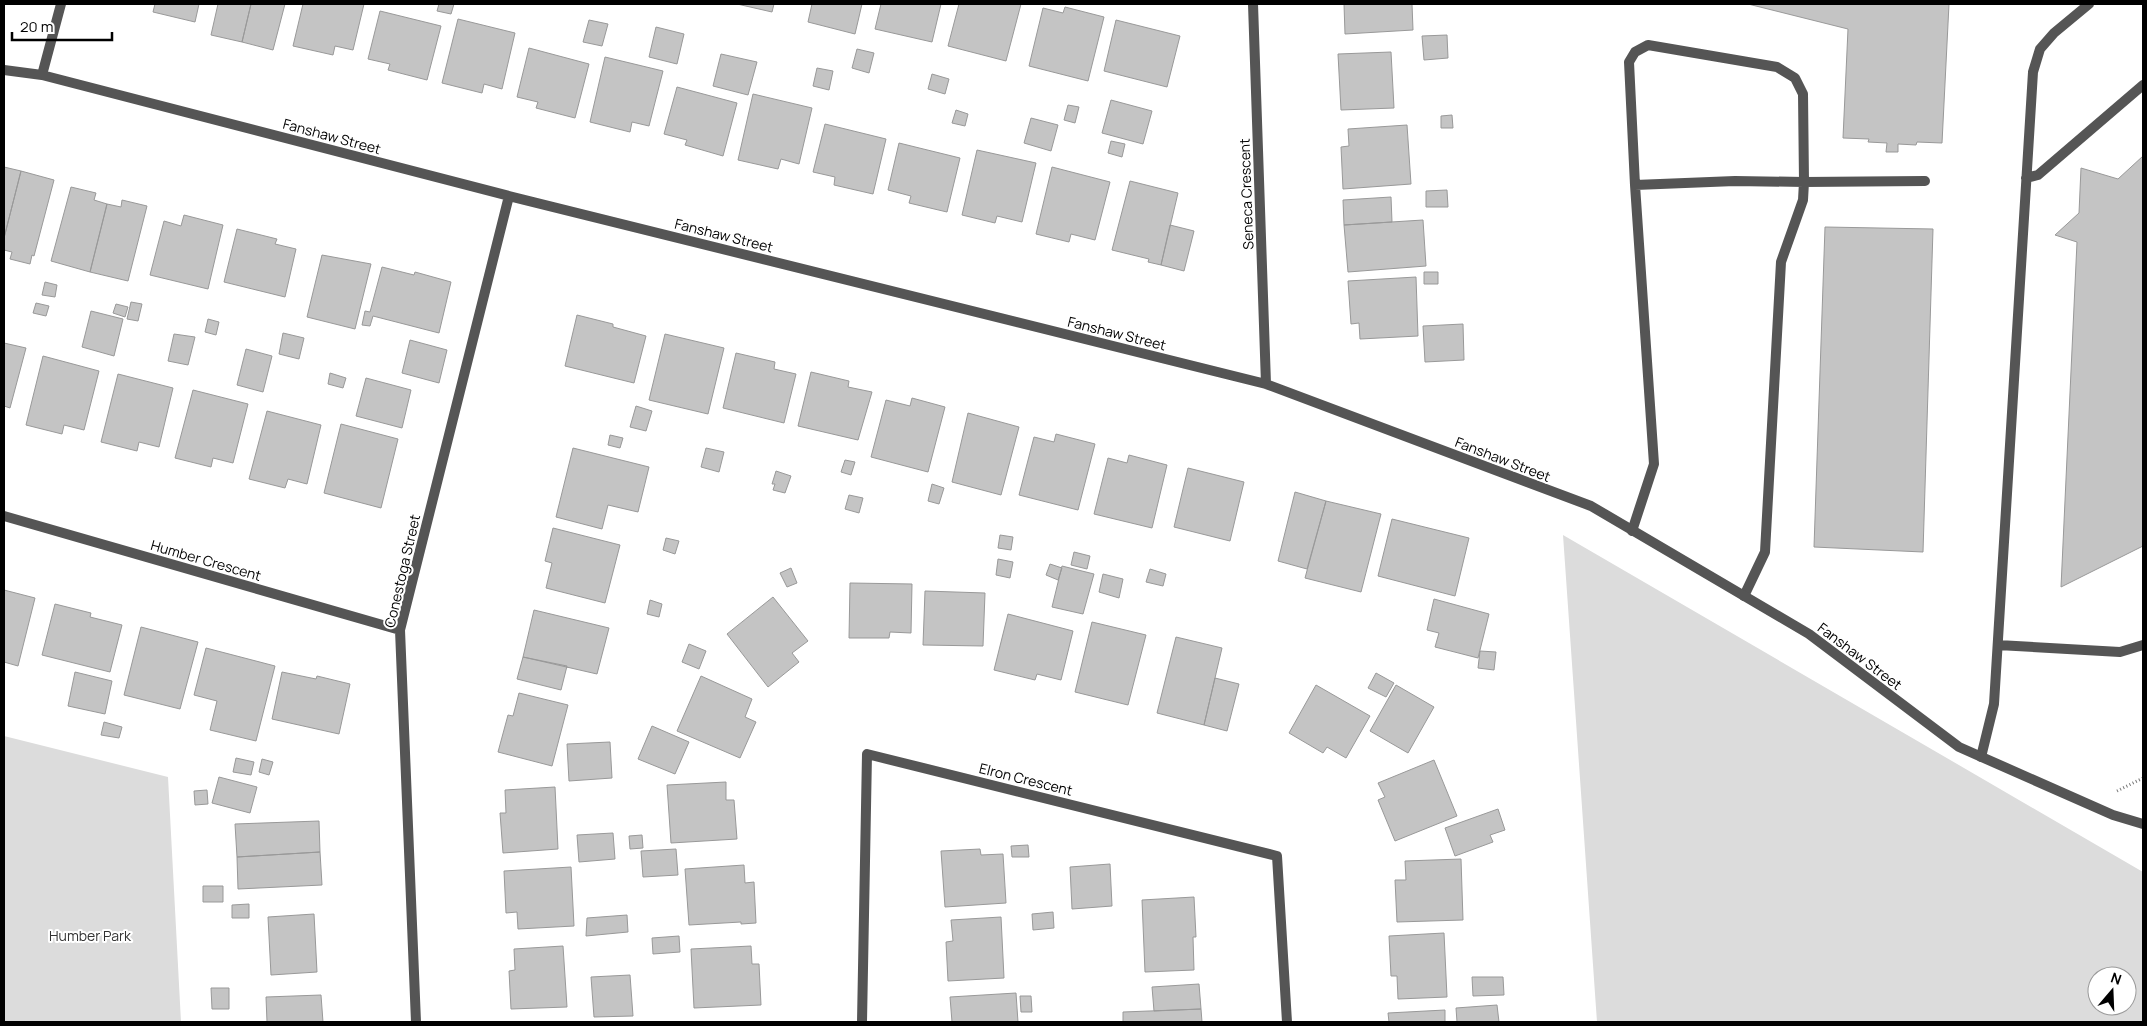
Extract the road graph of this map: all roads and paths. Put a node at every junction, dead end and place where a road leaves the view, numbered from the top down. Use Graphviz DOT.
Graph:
graph roads {
  1 [pos="61,4"];
  2 [pos="1253,4"];
  3 [pos="2089,4"];
  4 [pos="4,70"];
  5 [pos="42,75"];
  6 [pos="2143,85"];
  7 [pos="2026,178"];
  8 [pos="1925,181"];
  9 [pos="1804,182"];
  10 [pos="1635,185"];
  11 [pos="509,196"];
  12 [pos="1266,384"];
  13 [pos="4,516"];
  14 [pos="1632,530"];
  15 [pos="1744,596"];
  16 [pos="400,630"];
  17 [pos="1998,645"];
  18 [pos="2143,645"];
  19 [pos="1981,757"];
  20 [pos="2143,824"];
  21 [pos="416,1022"];
  22 [pos="862,1022"];
  23 [pos="1287,1022"];
  1 -- 5 [label="street"];
  2 -- 12 [label="street, Seneca Crescent"];
  3 -- 7 [label="street"];
  4 -- 5 [label="street, Fanshaw Street"];
  5 -- 11 [label="street, Fanshaw Street"];
  6 -- 7 [label="street"];
  7 -- 17 [label="street"];
  8 -- 9 [label="street"];
  9 -- 10 [label="street"];
  9 -- 10 [label="street"];
  9 -- 15 [label="street"];
  10 -- 14 [label="street"];
  11 -- 12 [label="street, Fanshaw Street"];
  11 -- 16 [label="street, Conestoga Street"];
  12 -- 14 [label="street, Fanshaw Street"];
  13 -- 16 [label="street, Humber Crescent"];
  14 -- 15 [label="street, Fanshaw Street"];
  15 -- 19 [label="street, Fanshaw Street"];
  16 -- 21 [label="street, Conestoga Street"];
  17 -- 18 [label="street"];
  17 -- 19 [label="street"];
  19 -- 20 [label="street, Fanshaw Street"];
  22 -- 23 [label="street, Elron Crescent"];
}
